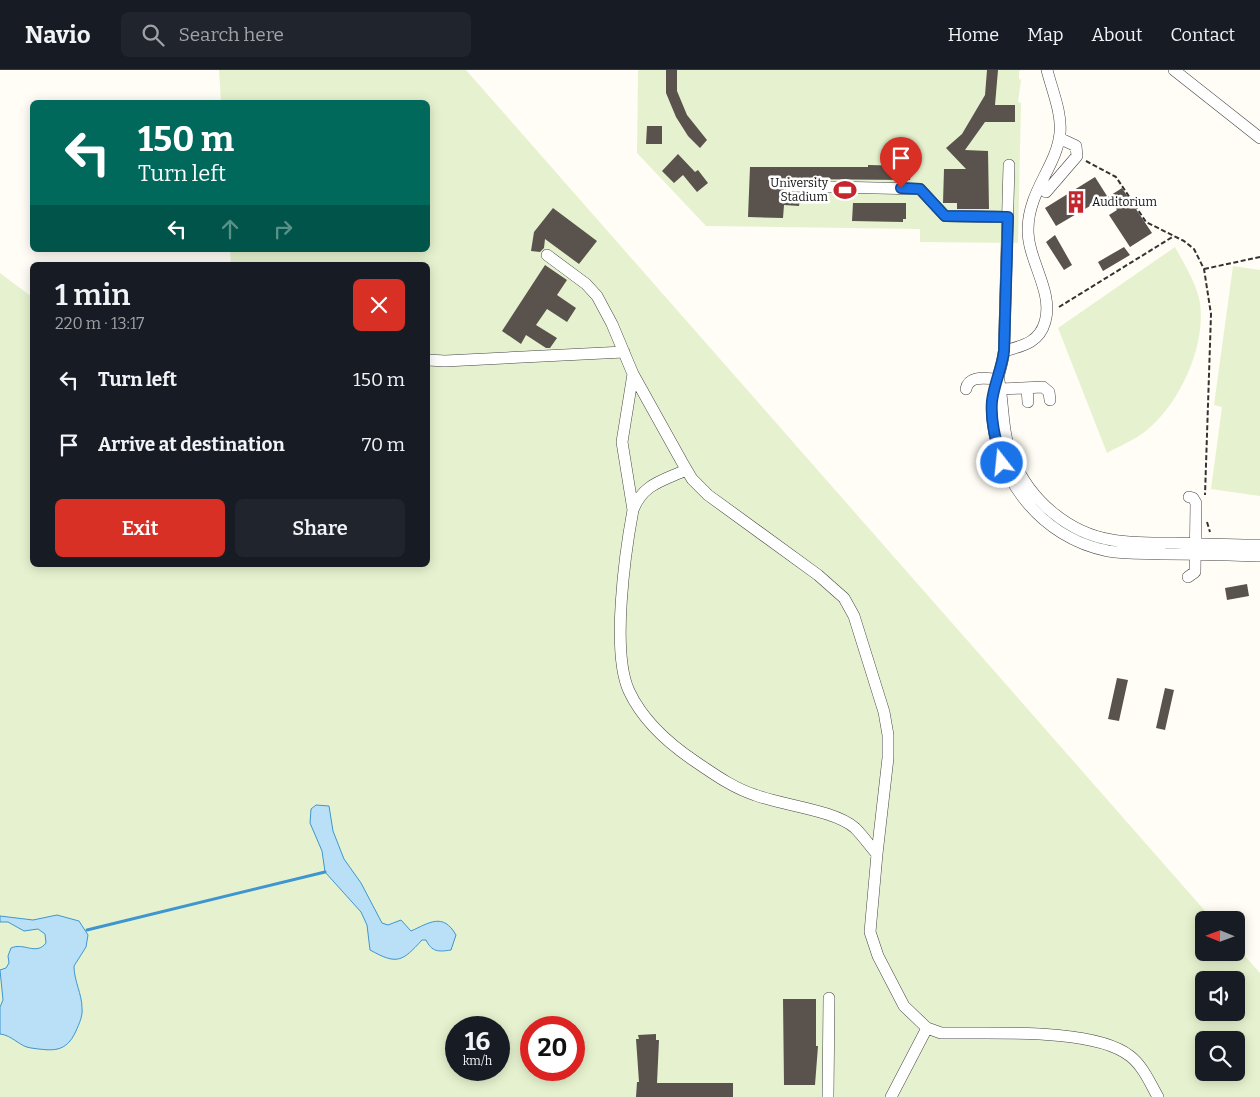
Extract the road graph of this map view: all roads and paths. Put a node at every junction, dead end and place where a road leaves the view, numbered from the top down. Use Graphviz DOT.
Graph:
graph roads {
  1 [pos="1047,70"];
  2 [pos="1174,70"];
  3 [pos="1059,138"];
  4 [pos="1260,138"];
  5 [pos="1077,156"];
  6 [pos="1009,164"];
  7 [pos="790,186"];
  8 [pos="1046,192"];
  9 [pos="1008,217"];
  10 [pos="1174,236"];
  11 [pos="548,255"];
  12 [pos="1260,257"];
  13 [pos="1204,269"];
  14 [pos="1047,314"];
  15 [pos="1004,351"];
  16 [pos="624,352"];
  17 [pos="430,360"];
  18 [pos="633,374"];
  19 [pos="999,384"];
  20 [pos="1027,388"];
  21 [pos="966,389"];
  22 [pos="1050,400"];
  23 [pos="1028,402"];
  24 [pos="686,470"];
  25 [pos="1189,497"];
  26 [pos="1205,503"];
  27 [pos="633,510"];
  28 [pos="1197,520"];
  29 [pos="1214,544"];
  30 [pos="1260,546"];
  31 [pos="1195,549"];
  32 [pos="1260,556"];
  33 [pos="1188,577"];
  34 [pos="877,854"];
  35 [pos="828,998"];
  36 [pos="927,1028"];
  37 [pos="828,1097"];
  38 [pos="891,1097"];
  39 [pos="1158,1097"];
  1 -- 3 [label="lane"];
  2 -- 4 [label="lane"];
  3 -- 5 [label="lane"];
  3 -- 14 [label="lane"];
  5 -- 8 [label="lane"];
  5 -- 10 [label="path"];
  6 -- 9 [label="lane"];
  7 -- 9 [label="lane"];
  9 -- 15 [label="lane"];
  10 -- 13 [label="path"];
  10 -- 14 [label="path"];
  11 -- 16 [label="lane"];
  12 -- 13 [label="path"];
  13 -- 26 [label="path"];
  14 -- 15 [label="lane"];
  15 -- 19 [label="lane"];
  16 -- 17 [label="lane"];
  16 -- 18 [label="lane"];
  18 -- 24 [label="lane"];
  18 -- 27 [label="lane"];
  19 -- 20 [label="lane"];
  19 -- 21 [label="lane"];
  19 -- 31 [label="lane"];
  20 -- 22 [label="lane"];
  20 -- 23 [label="lane"];
  24 -- 27 [label="lane"];
  24 -- 34 [label="lane"];
  25 -- 28 [label="lane"];
  27 -- 34 [label="lane"];
  28 -- 29 [label="path"];
  28 -- 31 [label="lane"];
  29 -- 30 [label="lane"];
  29 -- 31 [label="lane"];
  31 -- 32 [label="lane"];
  31 -- 33 [label="lane"];
  34 -- 36 [label="lane"];
  35 -- 37 [label="lane"];
  36 -- 38 [label="lane"];
  36 -- 39 [label="lane"];
}
